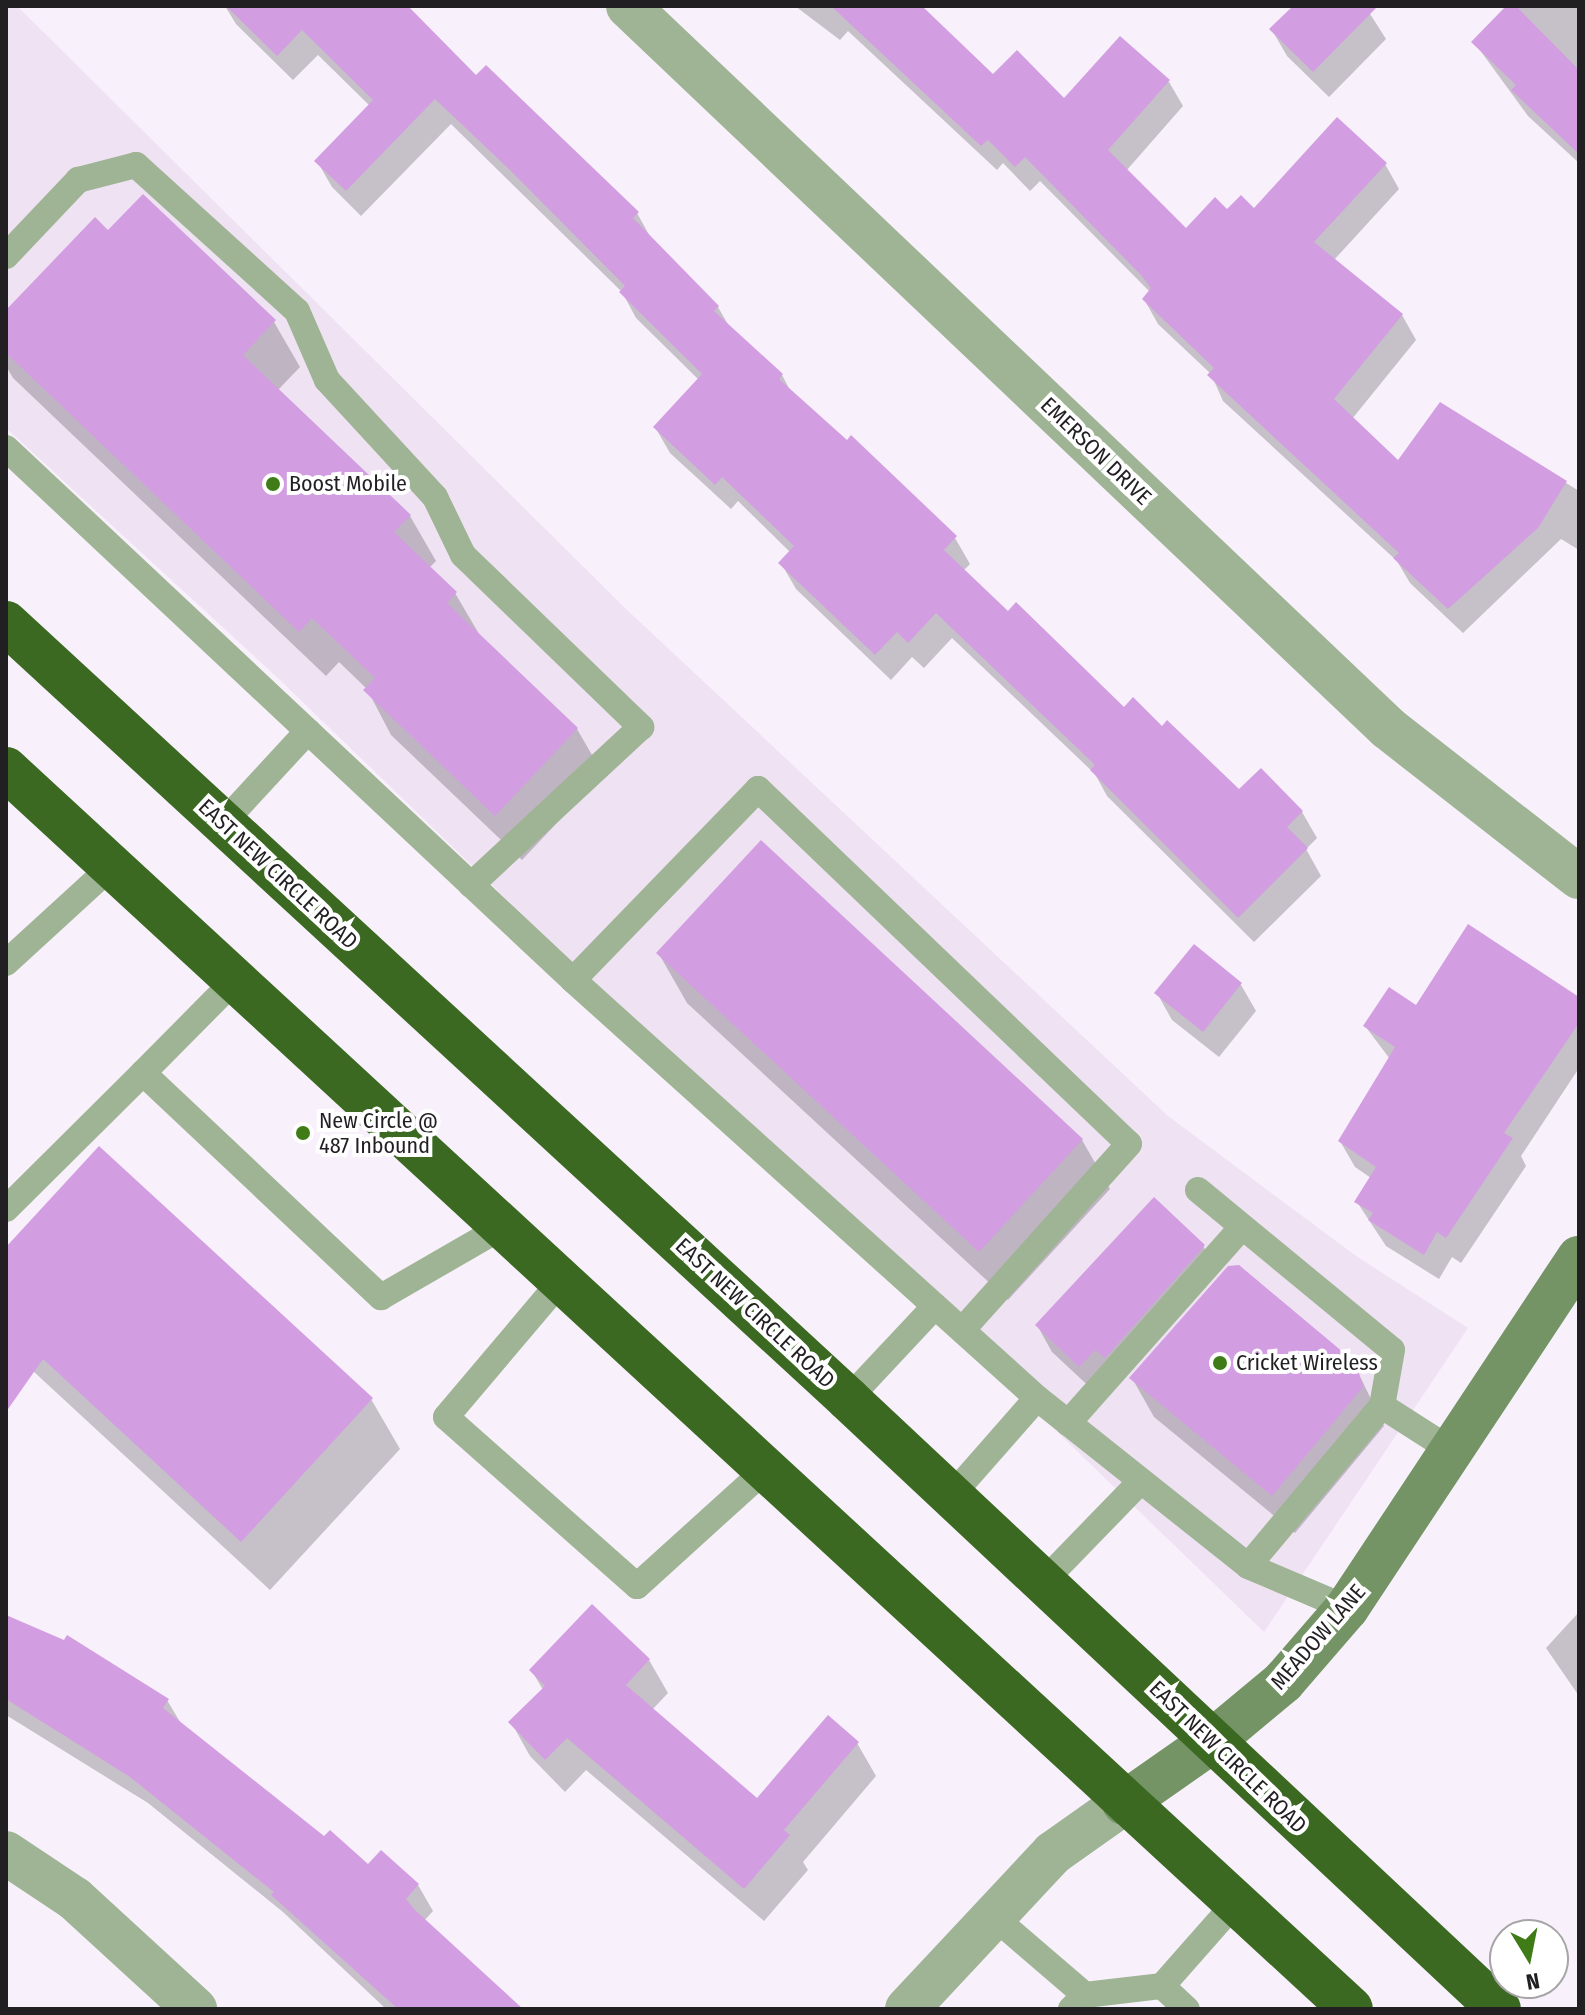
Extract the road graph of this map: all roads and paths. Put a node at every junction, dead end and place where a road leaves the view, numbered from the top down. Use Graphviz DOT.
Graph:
graph roads {
  1 [pos="628,6"];
  2 [pos="6,256"];
  3 [pos="6,448"];
  4 [pos="6,623"];
  5 [pos="308,731"];
  6 [pos="6,769"];
  7 [pos="223,823"];
  8 [pos="112,866"];
  9 [pos="1579,877"];
  10 [pos="471,885"];
  11 [pos="6,963"];
  12 [pos="573,980"];
  13 [pos="234,981"];
  14 [pos="143,1073"];
  15 [pos="1198,1190"];
  16 [pos="6,1209"];
  17 [pos="502,1227"];
  18 [pos="1242,1227"];
  19 [pos="1579,1258"];
  20 [pos="561,1281"];
  21 [pos="935,1306"];
  22 [pos="962,1330"];
  23 [pos="1037,1398"];
  24 [pos="848,1399"];
  25 [pos="1382,1406"];
  26 [pos="1068,1423"];
  27 [pos="1454,1452"];
  28 [pos="765,1470"];
  29 [pos="1141,1481"];
  30 [pos="951,1496"];
  31 [pos="1248,1566"];
  32 [pos="1044,1581"];
  33 [pos="1347,1608"];
  34 [pos="1211,1742"];
  35 [pos="1124,1803"];
  36 [pos="6,1853"];
  37 [pos="1236,1902"];
  38 [pos="993,1916"];
  39 [pos="1162,1986"];
  40 [pos="1078,2002"];
  41 [pos="195,2009"];
  42 [pos="907,2009"];
  43 [pos="1187,2009"];
  44 [pos="1351,2009"];
  45 [pos="1499,2009"];
  1 -- 9 [label="street, EMERSON DRIVE"];
  2 -- 10 [label="lane"];
  3 -- 5 [label="lane"];
  4 -- 7 [label="highway, EAST NEW CIRCLE ROAD"];
  5 -- 7 [label="lane"];
  5 -- 10 [label="lane"];
  6 -- 8 [label="highway"];
  7 -- 24 [label="highway, EAST NEW CIRCLE ROAD"];
  8 -- 11 [label="lane"];
  8 -- 13 [label="highway"];
  10 -- 12 [label="lane"];
  12 -- 21 [label="lane"];
  12 -- 22 [label="lane"];
  13 -- 14 [label="lane"];
  13 -- 17 [label="highway"];
  14 -- 16 [label="lane"];
  14 -- 17 [label="lane"];
  15 -- 18 [label="lane"];
  17 -- 20 [label="highway"];
  18 -- 25 [label="lane"];
  18 -- 26 [label="lane"];
  19 -- 27 [label="street, MEADOW LANE"];
  20 -- 28 [label="highway"];
  20 -- 28 [label="lane"];
  21 -- 22 [label="lane"];
  21 -- 24 [label="lane"];
  22 -- 23 [label="lane"];
  23 -- 26 [label="lane"];
  23 -- 30 [label="lane"];
  24 -- 30 [label="highway, EAST NEW CIRCLE ROAD"];
  25 -- 27 [label="lane"];
  25 -- 31 [label="lane"];
  26 -- 29 [label="lane"];
  27 -- 33 [label="street, MEADOW LANE"];
  28 -- 35 [label="highway"];
  29 -- 31 [label="lane"];
  29 -- 32 [label="lane"];
  30 -- 32 [label="highway, EAST NEW CIRCLE ROAD"];
  31 -- 33 [label="lane"];
  32 -- 34 [label="highway, EAST NEW CIRCLE ROAD"];
  33 -- 34 [label="street, MEADOW LANE"];
  34 -- 35 [label="street, MEADOW LANE"];
  34 -- 45 [label="highway, EAST NEW CIRCLE ROAD"];
  35 -- 37 [label="highway"];
  35 -- 38 [label="street, MEADOW LANE"];
  36 -- 41 [label="street"];
  37 -- 39 [label="lane"];
  37 -- 44 [label="highway"];
  38 -- 40 [label="lane"];
  38 -- 42 [label="street, MEADOW LANE"];
  39 -- 40 [label="lane"];
  39 -- 43 [label="lane"];
}
